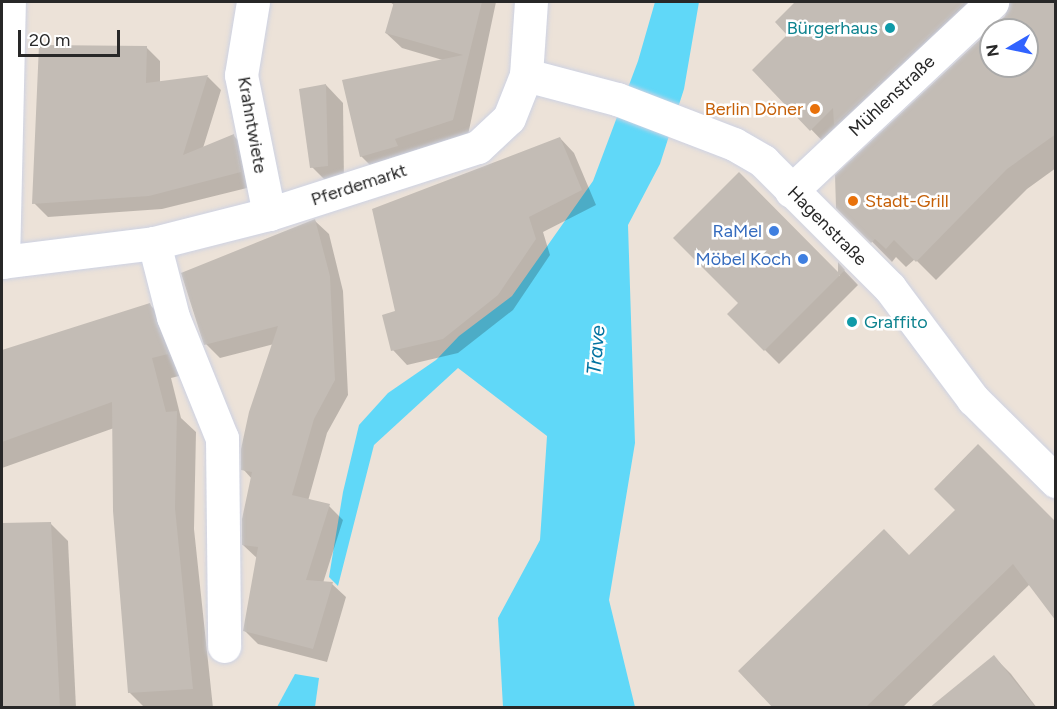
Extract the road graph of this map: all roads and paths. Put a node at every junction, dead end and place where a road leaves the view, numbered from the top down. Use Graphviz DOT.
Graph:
graph roads {
  1 [pos="9,2"];
  2 [pos="253,2"];
  3 [pos="531,2"];
  4 [pos="992,2"];
  5 [pos="526,75"];
  6 [pos="791,191"];
  7 [pos="269,213"];
  8 [pos="154,243"];
  9 [pos="2,262"];
  10 [pos="1056,481"];
  11 [pos="224,646"];
  1 -- 9 [label="street"];
  2 -- 7 [label="street, Krahntwiete"];
  3 -- 5 [label="street, Pferdemarkt"];
  4 -- 6 [label="street, Mühlenstraße"];
  5 -- 6 [label="street, Hagenstraße"];
  5 -- 7 [label="street, Pferdemarkt"];
  6 -- 10 [label="street, Hagenstraße"];
  7 -- 8 [label="street, Pferdemarkt"];
  8 -- 9 [label="street, Pferdemarkt"];
  8 -- 11 [label="street"];
}
